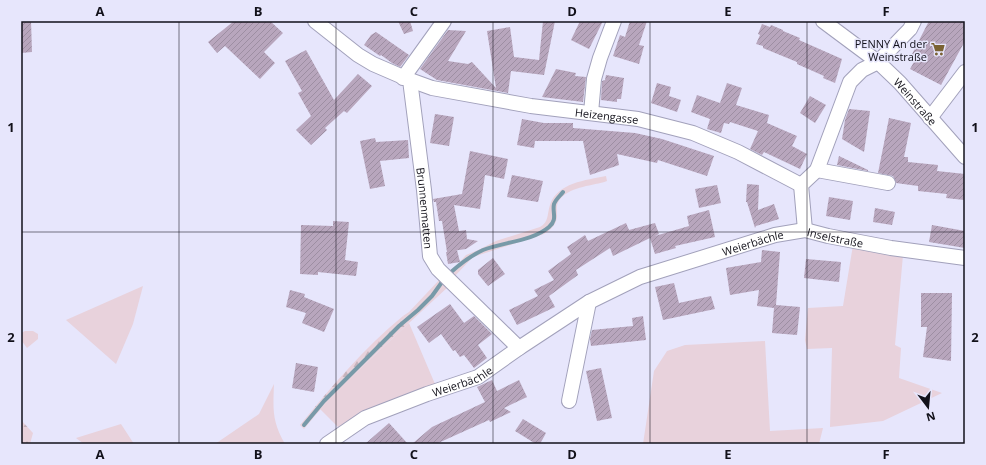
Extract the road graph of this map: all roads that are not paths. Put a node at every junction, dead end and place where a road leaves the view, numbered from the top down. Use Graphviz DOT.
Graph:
graph roads {
  1 [pos="314,21"];
  2 [pos="444,21"];
  3 [pos="614,21"];
  4 [pos="823,21"];
  5 [pos="914,21"];
  6 [pos="878,62"];
  7 [pos="965,72"];
  8 [pos="406,79"];
  9 [pos="591,113"];
  10 [pos="930,118"];
  11 [pos="965,157"];
  12 [pos="817,170"];
  13 [pos="888,183"];
  14 [pos="801,185"];
  15 [pos="805,230"];
  16 [pos="965,258"];
  17 [pos="590,302"];
  18 [pos="519,348"];
  19 [pos="569,401"];
  20 [pos="327,444"];
  1 -- 8 [label="street, Heizengasse"];
  2 -- 8 [label="street"];
  3 -- 9 [label="street"];
  4 -- 6 [label="street, Weinstraße"];
  5 -- 6 [label="street"];
  6 -- 10 [label="street, Weinstraße"];
  6 -- 12 [label="street"];
  7 -- 10 [label="street"];
  8 -- 9 [label="street, Heizengasse"];
  8 -- 18 [label="street, Brunnenmatten"];
  9 -- 14 [label="street, Heizengasse"];
  10 -- 11 [label="street, Weinstraße"];
  12 -- 13 [label="street"];
  12 -- 14 [label="street"];
  14 -- 15 [label="street, Inselstraße"];
  15 -- 16 [label="street, Inselstraße"];
  15 -- 17 [label="street, Weierbächle"];
  17 -- 18 [label="street, Weierbächle"];
  17 -- 19 [label="street"];
  18 -- 20 [label="street, Weierbächle"];
}
